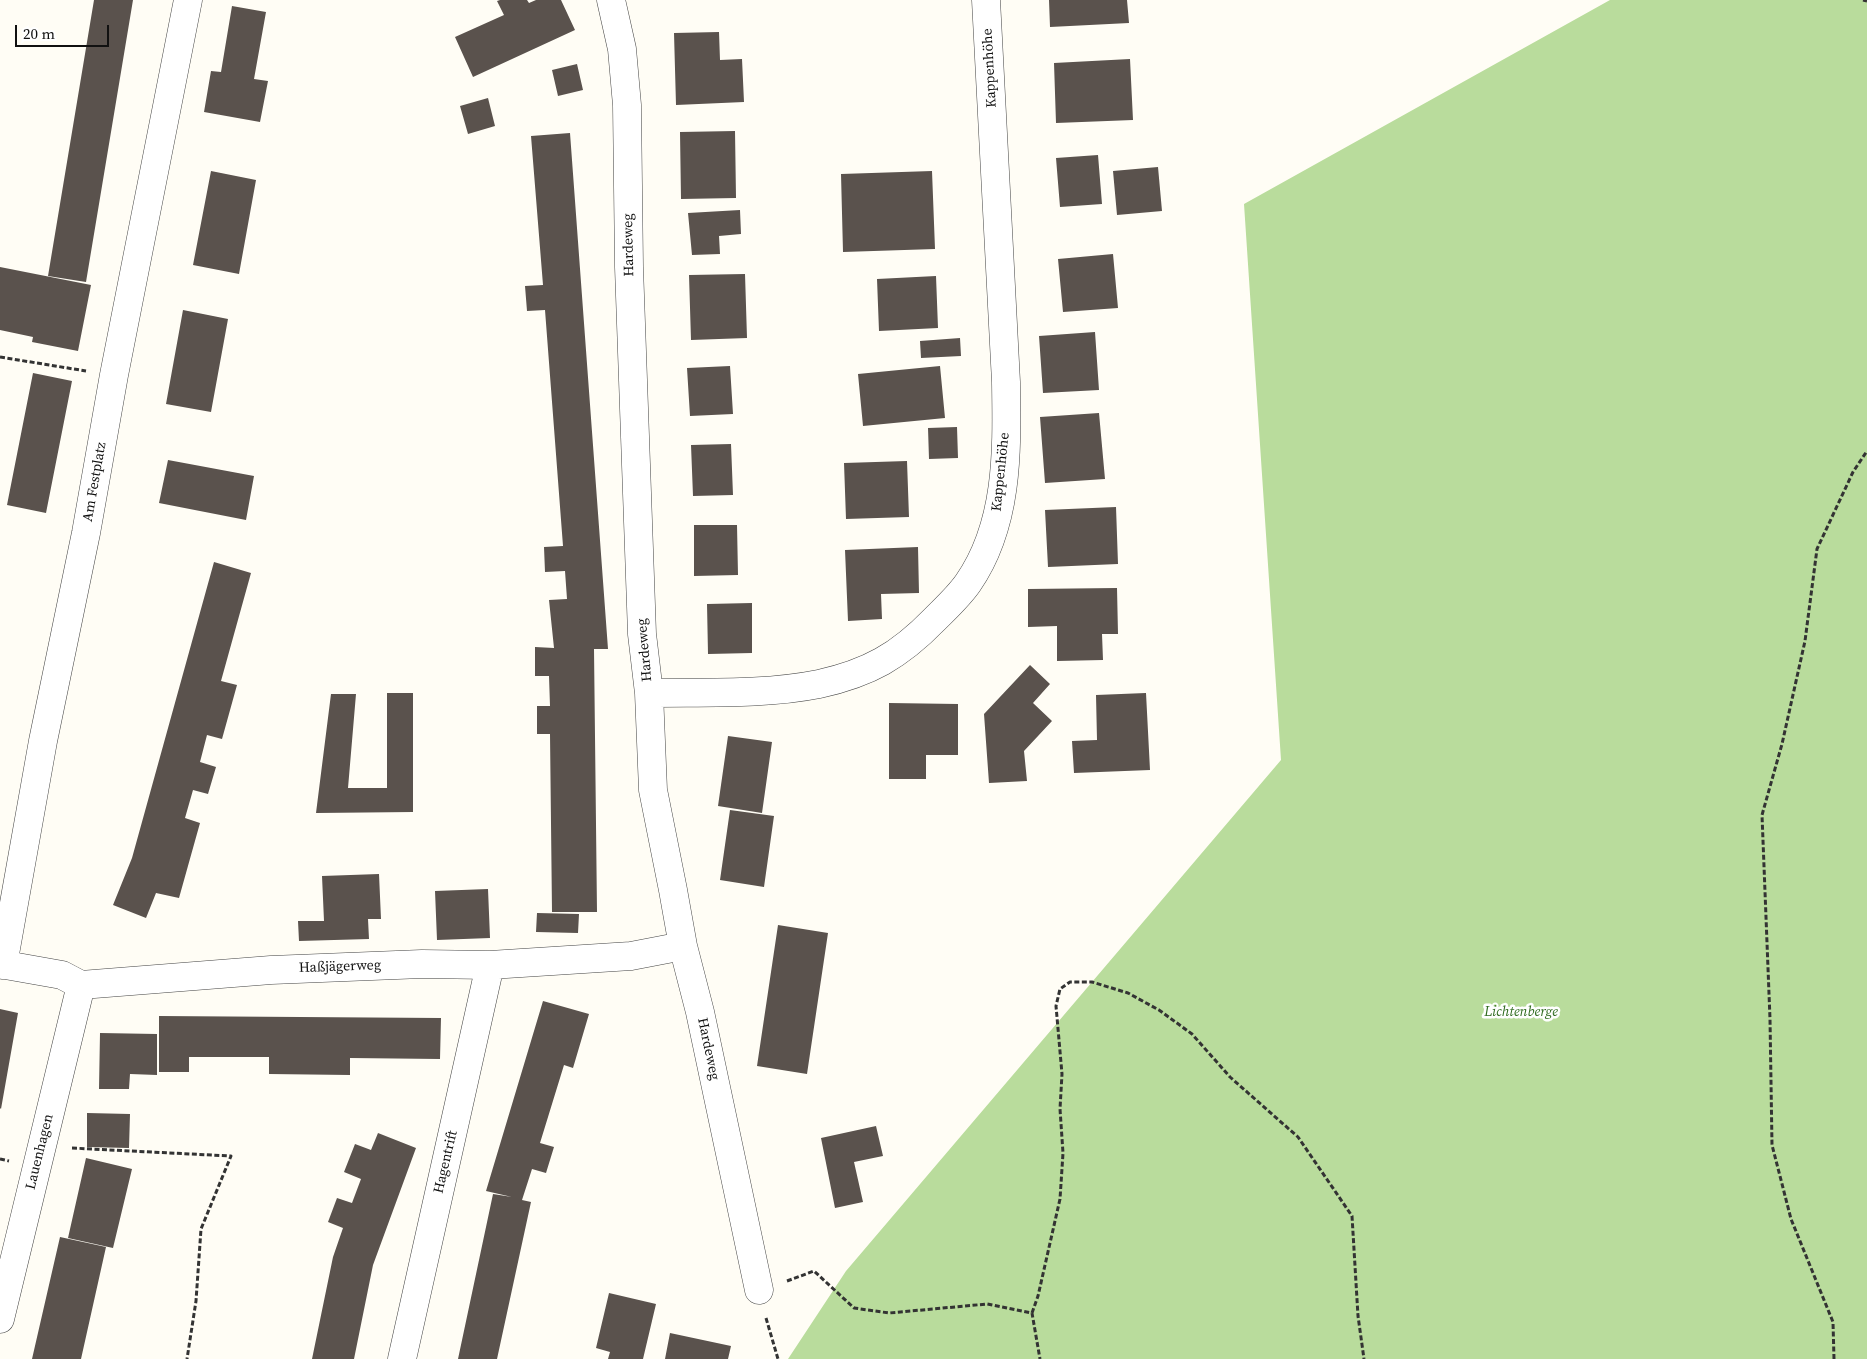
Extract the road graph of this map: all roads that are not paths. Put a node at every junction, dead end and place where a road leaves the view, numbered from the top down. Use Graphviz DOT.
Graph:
graph roads {
  1 [pos="188,0"];
  2 [pos="611,0"];
  3 [pos="986,0"];
  4 [pos="649,693"];
  5 [pos="683,946"];
  6 [pos="490,964"];
  7 [pos="1,965"];
  8 [pos="80,985"];
  9 [pos="759,1290"];
  10 [pos="0,1319"];
  11 [pos="402,1359"];
  1 -- 7 [label="street, Am Festplatz"];
  2 -- 4 [label="street, Hardeweg"];
  3 -- 4 [label="street, Kappenhöhe"];
  4 -- 5 [label="street, Hardeweg"];
  5 -- 6 [label="street, Haßjägerweg"];
  5 -- 9 [label="street, Hardeweg"];
  6 -- 8 [label="street, Haßjägerweg"];
  6 -- 11 [label="street, Hagentrift"];
  7 -- 8 [label="street"];
  8 -- 10 [label="street, Lauenhagen"];
}
